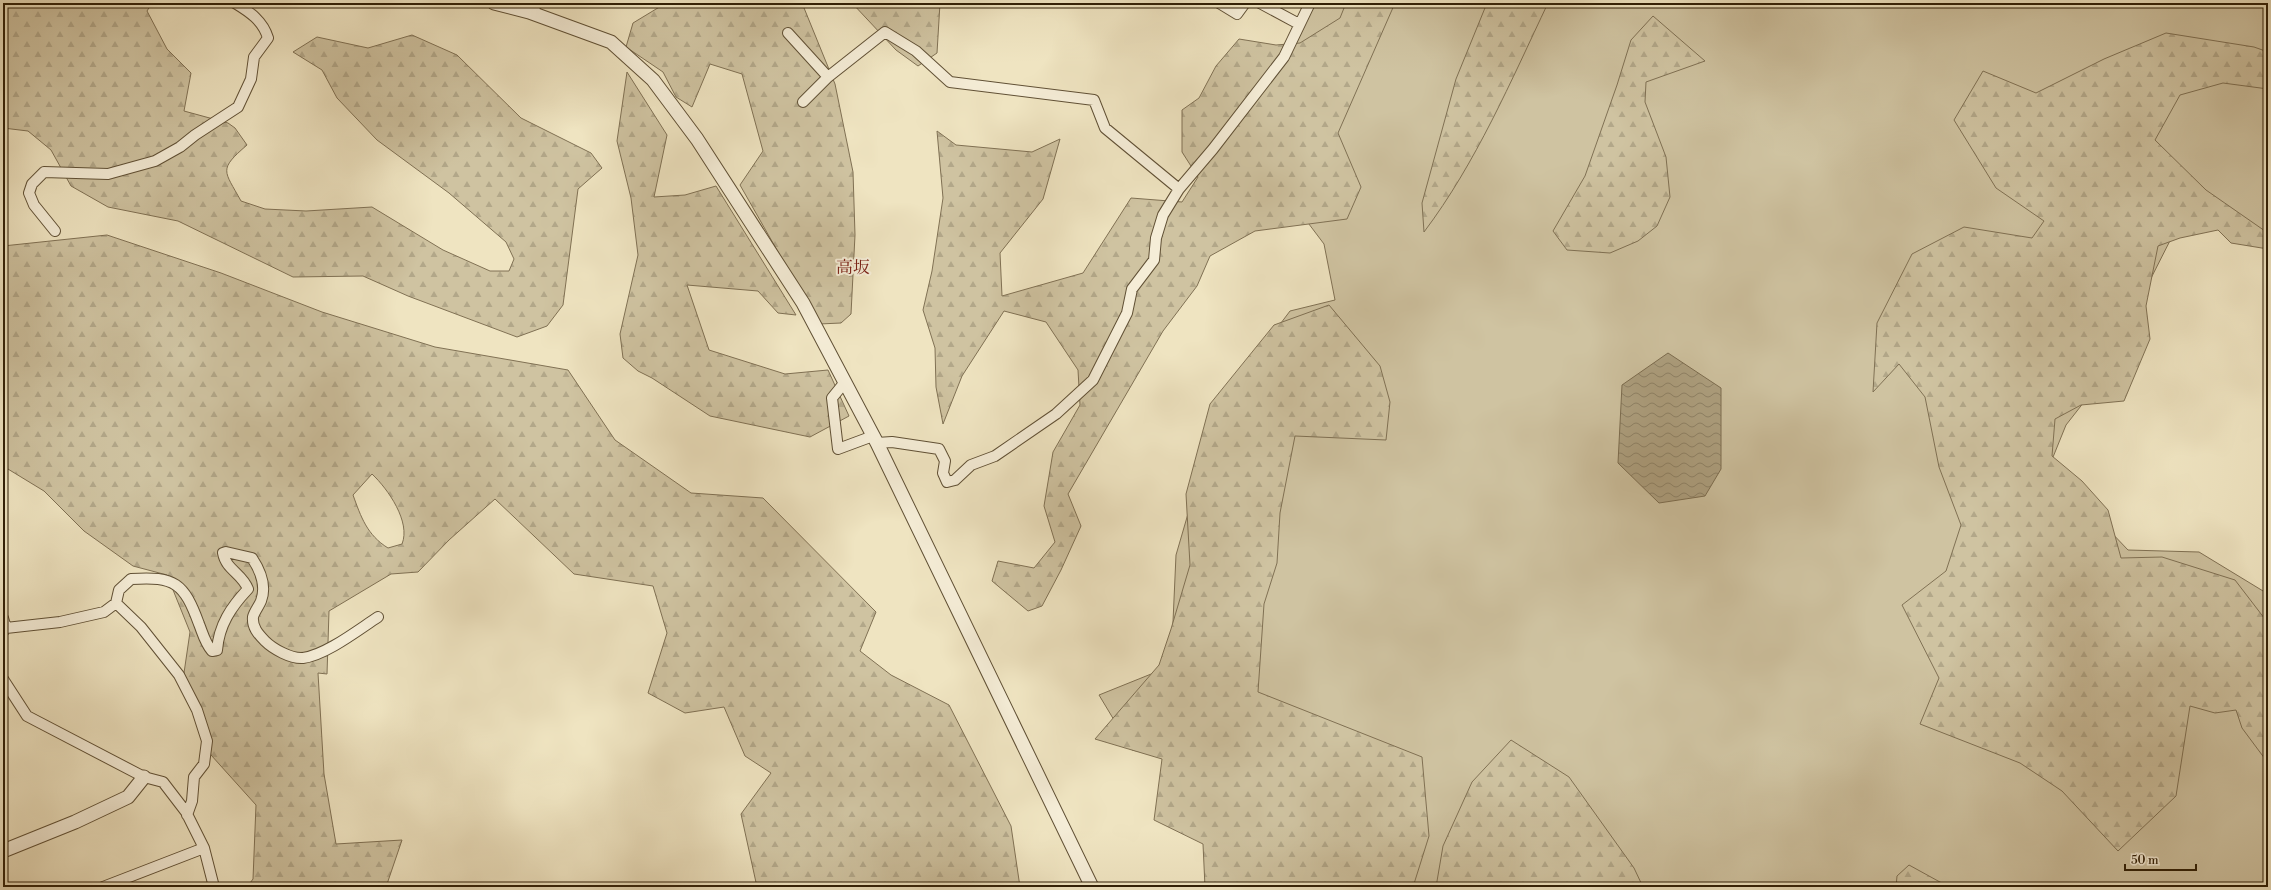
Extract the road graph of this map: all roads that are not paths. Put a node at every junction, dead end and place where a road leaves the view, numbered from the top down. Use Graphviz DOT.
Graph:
graph roads {
  1 [pos="234,3"];
  2 [pos="494,3"];
  3 [pos="1219,3"];
  4 [pos="1245,3"];
  5 [pos="1260,3"];
  6 [pos="1310,3"];
  7 [pos="533,8"];
  8 [pos="1299,24"];
  9 [pos="788,33"];
  10 [pos="828,77"];
  11 [pos="803,102"];
  12 [pos="1179,189"];
  13 [pos="54,231"];
  14 [pos="845,382"];
  15 [pos="875,439"];
  16 [pos="116,603"];
  17 [pos="378,617"];
  18 [pos="3,618"];
  19 [pos="5,630"];
  20 [pos="3,678"];
  21 [pos="144,778"];
  22 [pos="187,814"];
  23 [pos="204,848"];
  24 [pos="3,851"];
  25 [pos="103,887"];
  26 [pos="214,887"];
  27 [pos="1092,887"];
  1 -- 13 [label="street"];
  2 -- 7 [label="street"];
  3 -- 4 [label="street"];
  5 -- 8 [label="street"];
  6 -- 8 [label="street"];
  7 -- 14 [label="street"];
  8 -- 12 [label="street"];
  9 -- 10 [label="street"];
  10 -- 11 [label="street"];
  10 -- 12 [label="street"];
  12 -- 15 [label="street"];
  14 -- 15 [label="street"];
  14 -- 15 [label="street"];
  15 -- 27 [label="street"];
  16 -- 17 [label="street"];
  16 -- 19 [label="street"];
  16 -- 22 [label="street"];
  18 -- 19 [label="street"];
  20 -- 21 [label="street"];
  21 -- 22 [label="street"];
  21 -- 24 [label="street"];
  22 -- 23 [label="street"];
  23 -- 25 [label="street"];
  23 -- 26 [label="street"];
}
